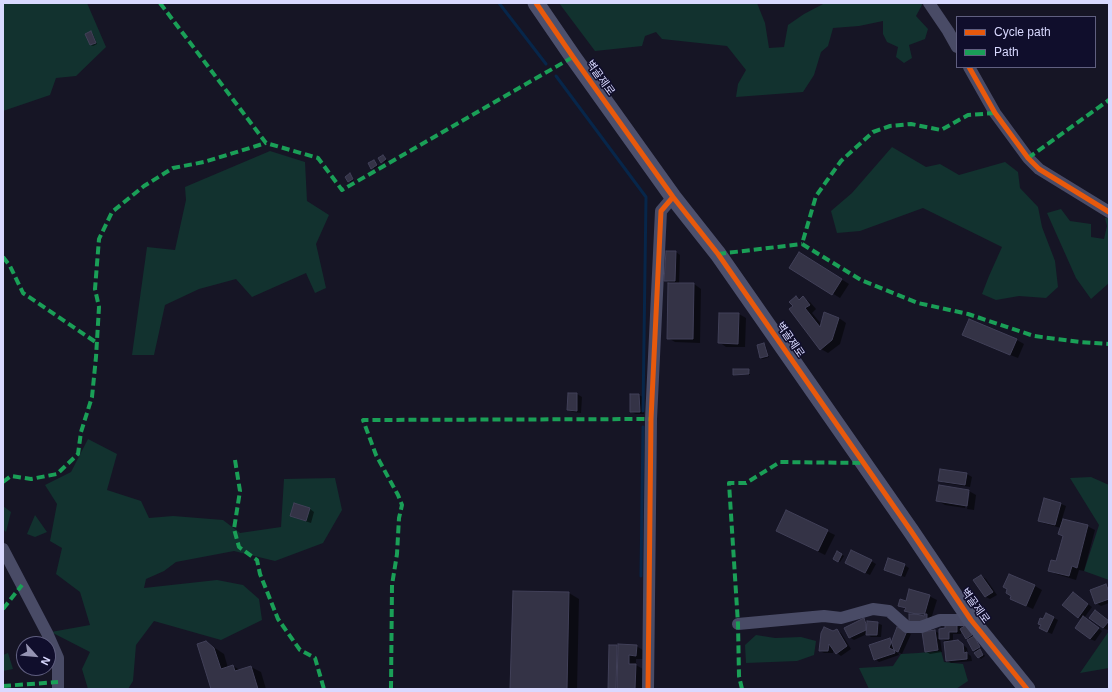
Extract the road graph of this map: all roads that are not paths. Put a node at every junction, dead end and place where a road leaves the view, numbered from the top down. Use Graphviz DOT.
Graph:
graph roads {
  1 [pos="536,3"];
  2 [pos="929,3"];
  3 [pos="956,45"];
  4 [pos="970,68"];
  5 [pos="673,197"];
  6 [pos="1109,212"];
  7 [pos="3,549"];
  8 [pos="971,620"];
  9 [pos="738,624"];
  10 [pos="58,689"];
  11 [pos="648,689"];
  12 [pos="1027,689"];
  1 -- 5 [label="street, 벽골제로"];
  2 -- 3 [label="street"];
  4 -- 6 [label="street"];
  5 -- 8 [label="street, 벽골제로"];
  5 -- 11 [label="street"];
  7 -- 10 [label="street"];
  8 -- 9 [label="street"];
  8 -- 12 [label="street, 벽골제로"];
}
